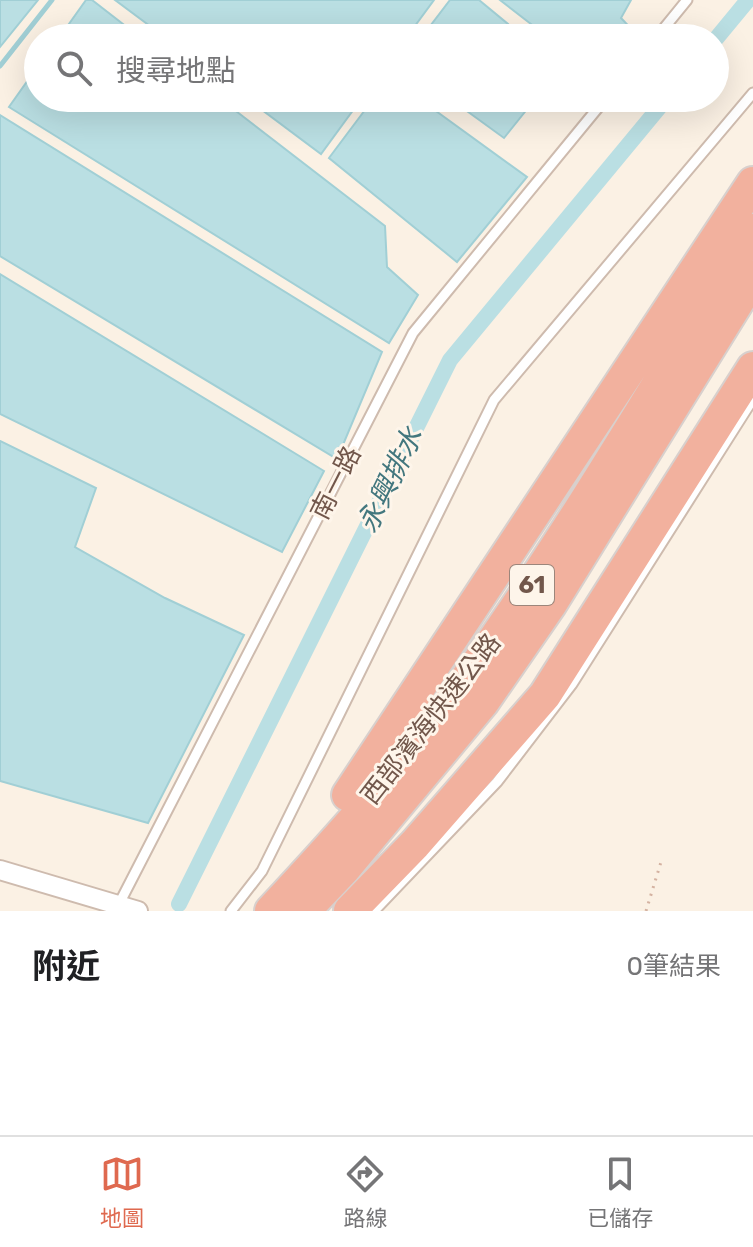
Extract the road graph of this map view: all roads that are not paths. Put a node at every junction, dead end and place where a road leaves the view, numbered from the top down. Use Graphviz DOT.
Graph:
graph roads {
  1 [pos="687,0"];
  2 [pos="667,24"];
  3 [pos="753,93"];
  4 [pos="595,112"];
  5 [pos="753,183"];
  6 [pos="753,230"];
  7 [pos="753,277"];
  8 [pos="753,368"];
  9 [pos="753,399"];
  10 [pos="447,684"];
  11 [pos="506,720"];
  12 [pos="348,795"];
  13 [pos="415,844"];
  14 [pos="0,870"];
  15 [pos="119,904"];
  16 [pos="138,911"];
  17 [pos="231,911"];
  18 [pos="245,911"];
  19 [pos="271,911"];
  20 [pos="304,911"];
  21 [pos="350,911"];
  22 [pos="374,911"];
  1 -- 2 [label="lane"];
  3 -- 17 [label="lane"];
  4 -- 15 [label="lane, 南一路"];
  5 -- 12 [label="highway"];
  6 -- 19 [label="highway, 西部濱海快速公路 / 61"];
  7 -- 20 [label="highway, 西部濱海快速公路 / 61"];
  8 -- 13 [label="highway"];
  9 -- 22 [label="lane"];
  10 -- 12 [label="highway"];
  11 -- 13 [label="highway"];
  12 -- 18 [label="highway"];
  13 -- 21 [label="highway"];
  14 -- 15 [label="street"];
  15 -- 16 [label="street"];
}
